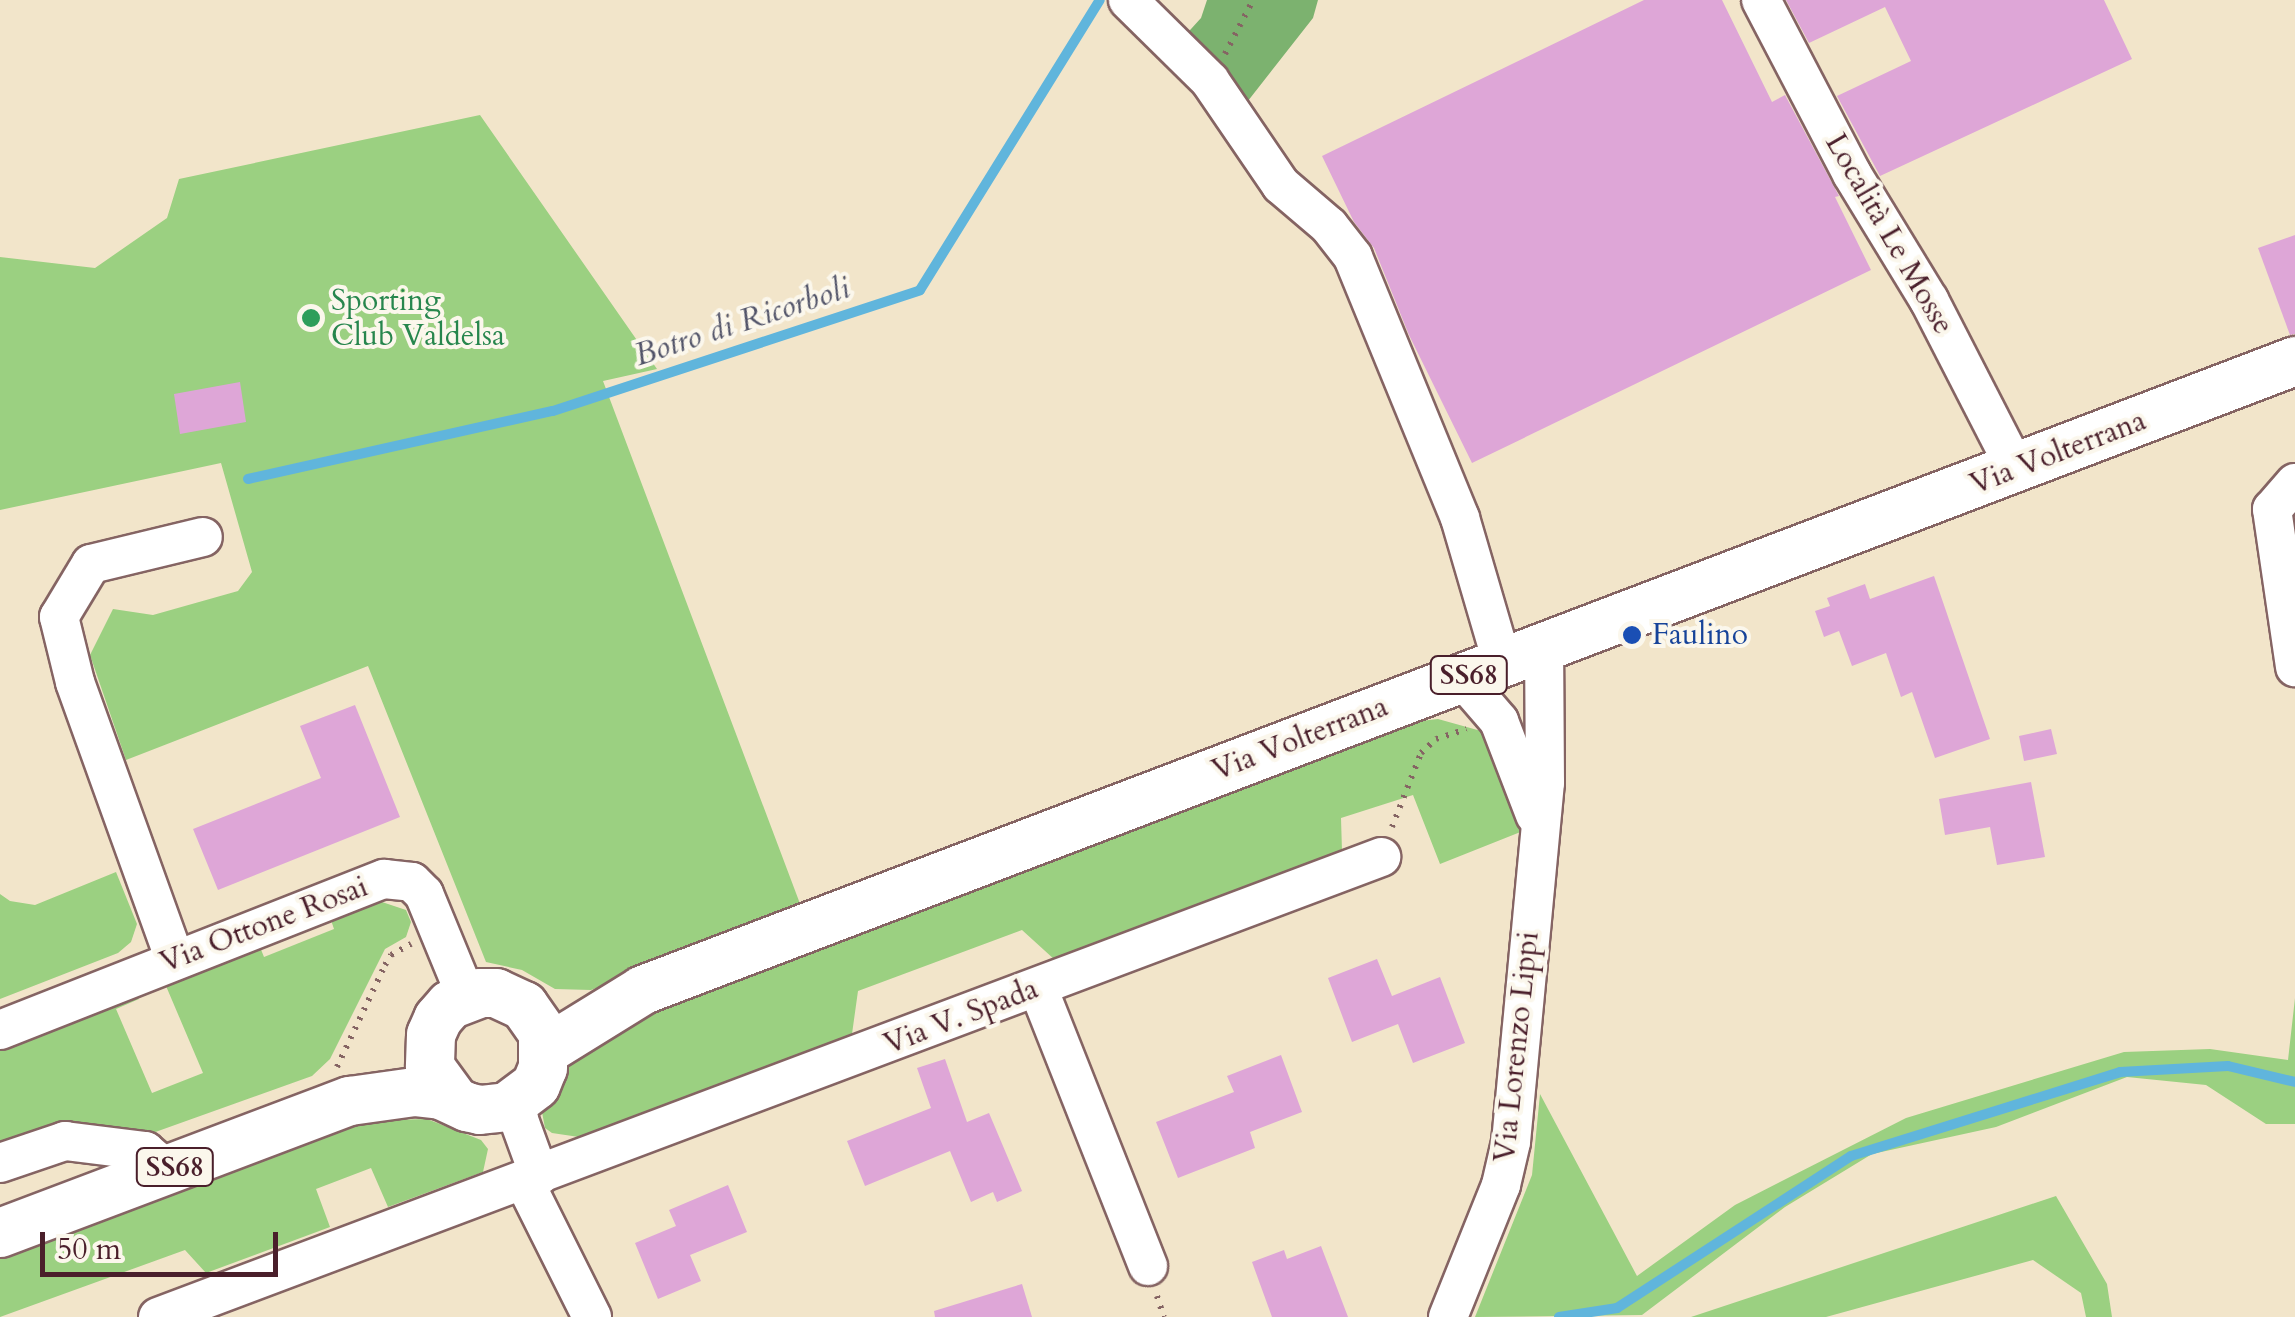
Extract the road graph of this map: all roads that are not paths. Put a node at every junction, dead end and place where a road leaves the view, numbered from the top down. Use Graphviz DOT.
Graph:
graph roads {
  1 [pos="1128,0"];
  2 [pos="1761,0"];
  3 [pos="2295,361"];
  4 [pos="2016,469"];
  5 [pos="2295,482"];
  6 [pos="203,538"];
  7 [pos="1503,663"];
  8 [pos="2295,667"];
  9 [pos="1538,827"];
  10 [pos="1381,857"];
  11 [pos="174,960"];
  12 [pos="1038,988"];
  13 [pos="642,990"];
  14 [pos="466,996"];
  15 [pos="524,1006"];
  16 [pos="0,1030"];
  17 [pos="546,1050"];
  18 [pos="428,1053"];
  19 [pos="340,1088"];
  20 [pos="454,1100"];
  21 [pos="507,1107"];
  22 [pos="0,1163"];
  23 [pos="168,1170"];
  24 [pos="532,1178"];
  25 [pos="0,1234"];
  26 [pos="1148,1266"];
  27 [pos="158,1317"];
  28 [pos="592,1317"];
  29 [pos="1448,1317"];
  1 -- 7 [label="street"];
  2 -- 4 [label="street, Località Le Mosse"];
  3 -- 4 [label="main road, Via Volterrana / SS68"];
  4 -- 7 [label="main road, Via Volterrana / SS68"];
  5 -- 8 [label="street"];
  6 -- 11 [label="street"];
  7 -- 9 [label="street, Via Lorenzo Lippi"];
  7 -- 9 [label="street, Via Lorenzo Lippi"];
  7 -- 13 [label="main road, Via Volterrana / SS68"];
  9 -- 29 [label="street, Via Lorenzo Lippi"];
  10 -- 12 [label="street, Via V. Spada"];
  11 -- 14 [label="street, Via Ottone Rosai"];
  11 -- 16 [label="street, Via Ottone Rosai"];
  12 -- 24 [label="street, Via V. Spada"];
  12 -- 26 [label="street"];
  13 -- 15 [label="main road, Via Volterrana / SS68"];
  13 -- 17 [label="main road, Via Volterrana / SS68"];
  14 -- 15 [label="main road, Via Volterrana / SS68"];
  14 -- 18 [label="main road"];
  15 -- 17 [label="main road"];
  17 -- 21 [label="main road"];
  18 -- 19 [label="main road, SS68"];
  18 -- 20 [label="main road"];
  19 -- 20 [label="main road, SS68"];
  19 -- 23 [label="main road, SS68"];
  20 -- 21 [label="main road, SS68"];
  21 -- 24 [label="street"];
  22 -- 23 [label="street"];
  23 -- 25 [label="main road, SS68"];
  24 -- 27 [label="street, Via V. Spada"];
  24 -- 28 [label="street"];
}
